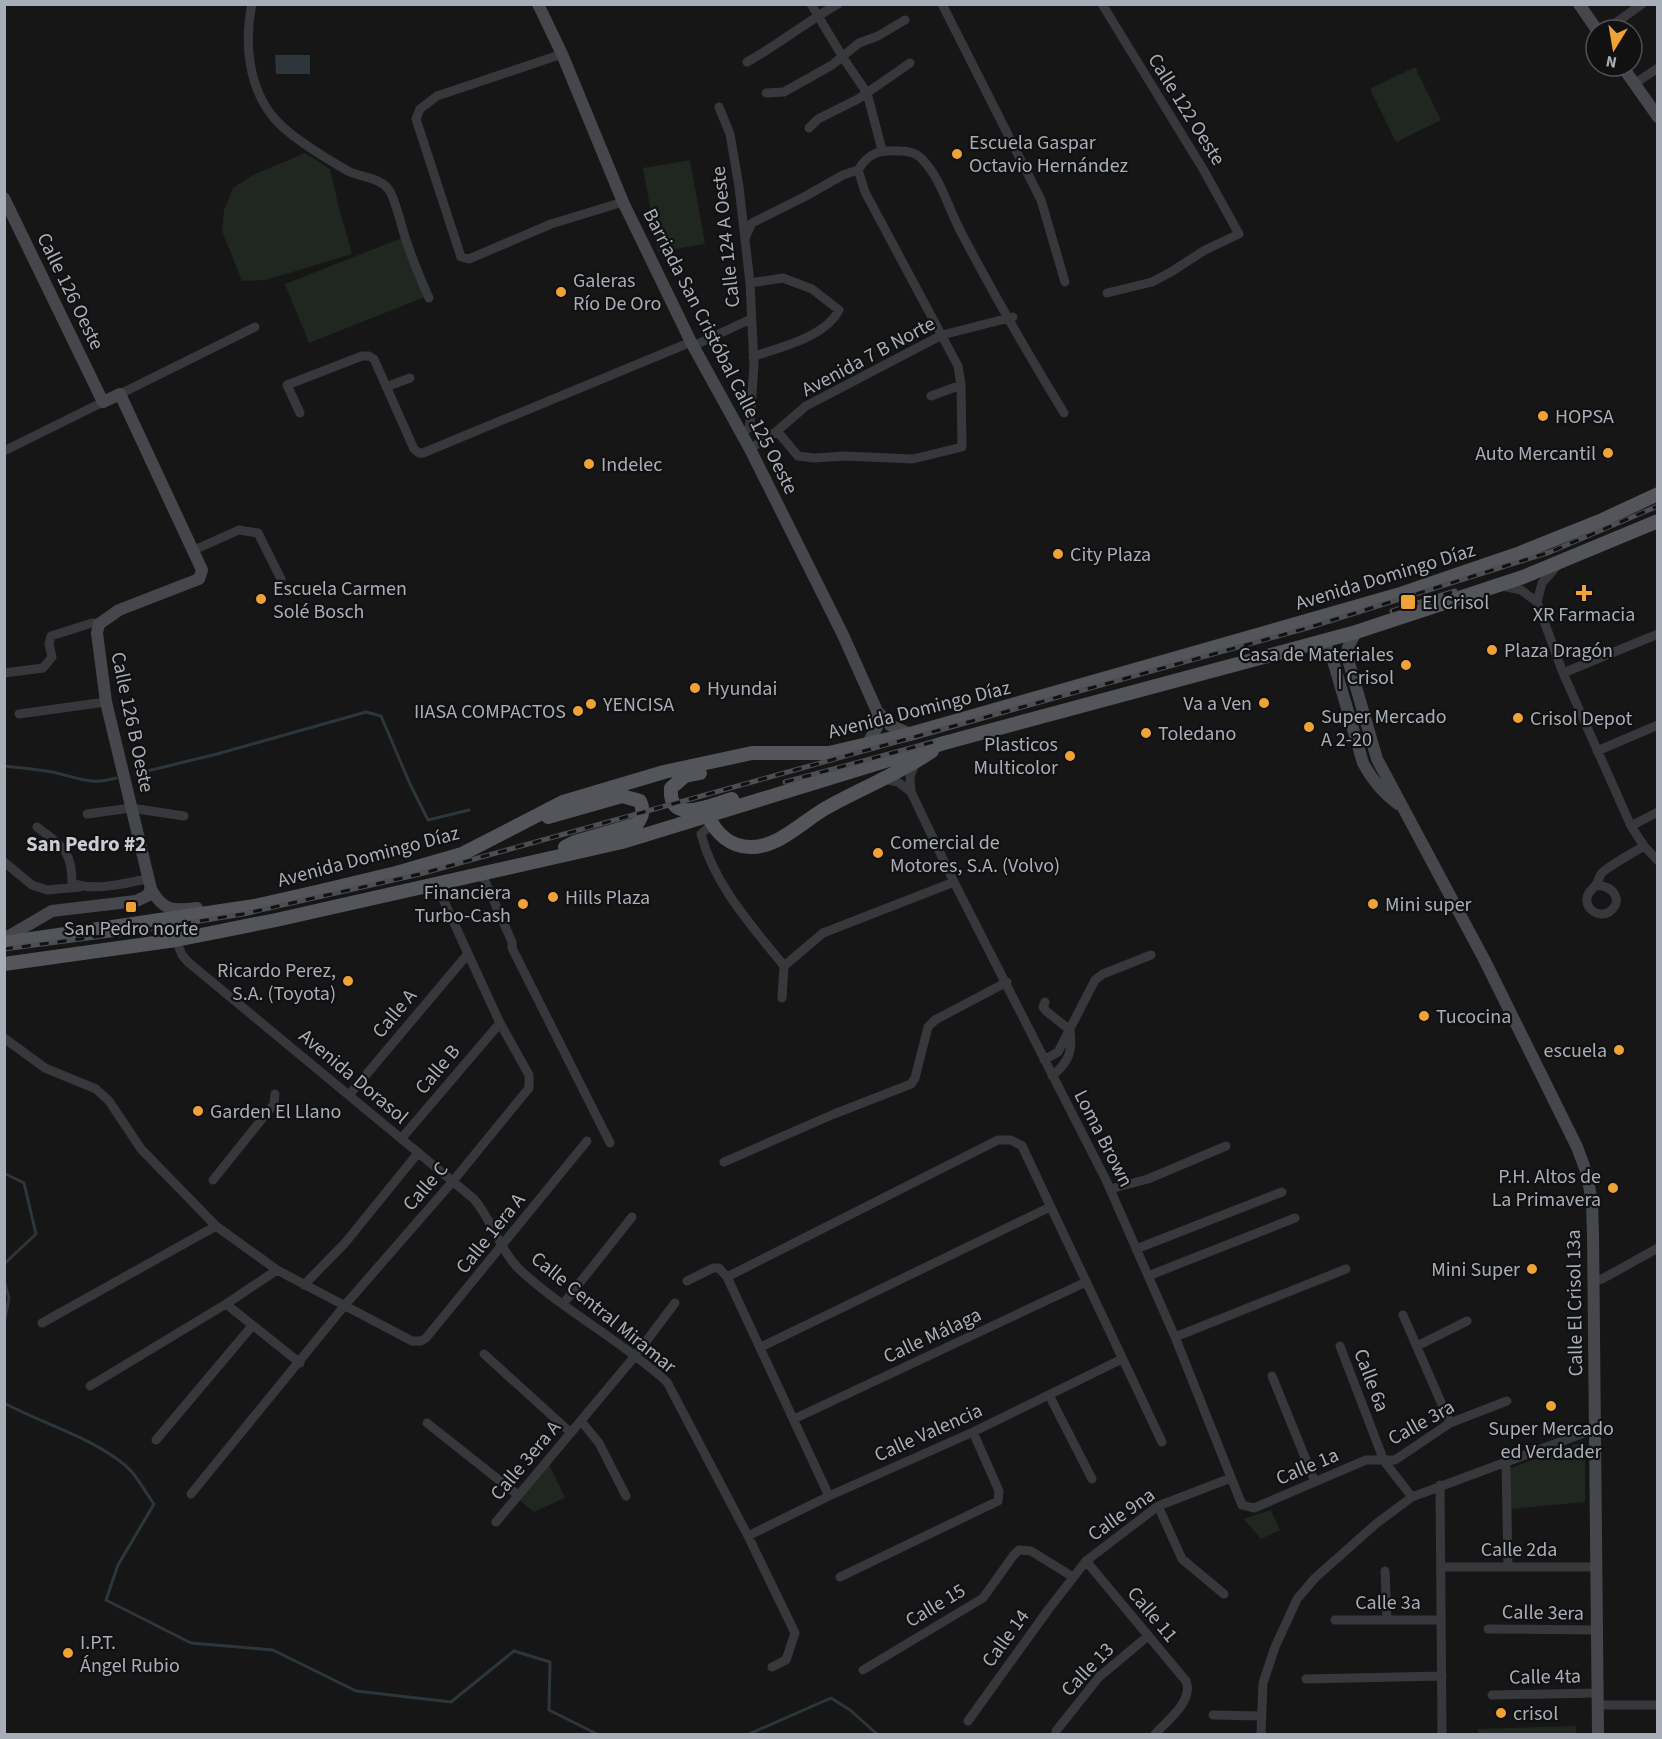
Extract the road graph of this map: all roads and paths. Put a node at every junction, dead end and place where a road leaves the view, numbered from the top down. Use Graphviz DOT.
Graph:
graph roads {
  1 [pos="252,4"];
  2 [pos="538,4"];
  3 [pos="811,4"];
  4 [pos="838,4"];
  5 [pos="942,4"];
  6 [pos="1102,4"];
  7 [pos="1579,4"];
  8 [pos="1642,4"];
  9 [pos="817,16"];
  10 [pos="1589,18"];
  11 [pos="1623,18"];
  12 [pos="905,20"];
  13 [pos="562,54"];
  14 [pos="842,56"];
  15 [pos="747,62"];
  16 [pos="910,63"];
  17 [pos="1658,68"];
  18 [pos="1630,78"];
  19 [pos="1634,84"];
  20 [pos="766,93"];
  21 [pos="867,93"];
  22 [pos="719,107"];
  23 [pos="1658,117"];
  24 [pos="809,128"];
  25 [pos="882,150"];
  26 [pos="858,170"];
  27 [pos="4,198"];
  28 [pos="623,202"];
  29 [pos="744,239"];
  30 [pos="1065,282"];
  31 [pos="750,283"];
  32 [pos="1107,293"];
  33 [pos="429,298"];
  34 [pos="1010,317"];
  35 [pos="751,319"];
  36 [pos="255,327"];
  37 [pos="942,335"];
  38 [pos="692,344"];
  39 [pos="753,357"];
  40 [pos="410,378"];
  41 [pos="961,385"];
  42 [pos="386,387"];
  43 [pos="120,394"];
  44 [pos="931,396"];
  45 [pos="103,402"];
  46 [pos="300,413"];
  47 [pos="1064,413"];
  48 [pos="777,431"];
  49 [pos="741,433"];
  50 [pos="750,449"];
  51 [pos="4,451"];
  52 [pos="1658,494"];
  53 [pos="1658,521"];
  54 [pos="194,550"];
  55 [pos="1563,562"];
  56 [pos="281,579"];
  57 [pos="1491,587"];
  58 [pos="1537,602"];
  59 [pos="99,624"];
  60 [pos="1356,632"];
  61 [pos="1658,634"];
  62 [pos="1322,642"];
  63 [pos="4,673"];
  64 [pos="1563,673"];
  65 [pos="1358,699"];
  66 [pos="106,702"];
  67 [pos="1345,703"];
  68 [pos="877,711"];
  69 [pos="19,714"];
  70 [pos="1658,725"];
  71 [pos="910,734"];
  72 [pos="944,744"];
  73 [pos="867,745"];
  74 [pos="1597,751"];
  75 [pos="787,753"];
  76 [pos="916,762"];
  77 [pos="885,779"];
  78 [pos="818,781"];
  79 [pos="911,792"];
  80 [pos="131,808"];
  81 [pos="1404,808"];
  82 [pos="1658,812"];
  83 [pos="87,814"];
  84 [pos="184,816"];
  85 [pos="710,820"];
  86 [pos="1631,826"];
  87 [pos="36,827"];
  88 [pos="516,827"];
  89 [pos="1644,846"];
  90 [pos="548,857"];
  91 [pos="1658,861"];
  92 [pos="4,862"];
  93 [pos="478,873"];
  94 [pos="954,882"];
  95 [pos="149,884"];
  96 [pos="436,884"];
  97 [pos="1596,886"];
  98 [pos="83,887"];
  99 [pos="255,906"];
  100 [pos="4,939"];
  101 [pos="176,940"];
  102 [pos="4,943"];
  103 [pos="467,955"];
  104 [pos="1151,955"];
  105 [pos="4,964"];
  106 [pos="784,966"];
  107 [pos="1007,982"];
  108 [pos="782,998"];
  109 [pos="1045,1002"];
  110 [pos="500,1023"];
  111 [pos="1070,1030"];
  112 [pos="4,1038"];
  113 [pos="1044,1060"];
  114 [pos="1052,1076"];
  115 [pos="275,1094"];
  116 [pos="349,1095"];
  117 [pos="401,1138"];
  118 [pos="587,1141"];
  119 [pos="610,1143"];
  120 [pos="1226,1146"];
  121 [pos="418,1153"];
  122 [pos="724,1162"];
  123 [pos="213,1180"];
  124 [pos="453,1181"];
  125 [pos="1110,1189"];
  126 [pos="1282,1191"];
  127 [pos="1050,1208"];
  128 [pos="632,1217"];
  129 [pos="1295,1218"];
  130 [pos="216,1226"];
  131 [pos="503,1245"];
  132 [pos="1658,1248"];
  133 [pos="1136,1249"];
  134 [pos="1346,1269"];
  135 [pos="277,1270"];
  136 [pos="1148,1276"];
  137 [pos="727,1278"];
  138 [pos="687,1281"];
  139 [pos="1592,1281"];
  140 [pos="1086,1282"];
  141 [pos="304,1285"];
  142 [pos="675,1303"];
  143 [pos="226,1304"];
  144 [pos="563,1304"];
  145 [pos="345,1305"];
  146 [pos="1403,1315"];
  147 [pos="1467,1321"];
  148 [pos="42,1323"];
  149 [pos="252,1326"];
  150 [pos="1175,1337"];
  151 [pos="1340,1346"];
  152 [pos="1417,1346"];
  153 [pos="761,1347"];
  154 [pos="484,1354"];
  155 [pos="635,1356"];
  156 [pos="1122,1359"];
  157 [pos="300,1363"];
  158 [pos="1272,1376"];
  159 [pos="90,1386"];
  160 [pos="1049,1395"];
  161 [pos="1508,1401"];
  162 [pos="794,1419"];
  163 [pos="581,1421"];
  164 [pos="427,1423"];
  165 [pos="1450,1423"];
  166 [pos="1595,1429"];
  167 [pos="571,1432"];
  168 [pos="973,1432"];
  169 [pos="156,1440"];
  170 [pos="1162,1442"];
  171 [pos="1384,1461"];
  172 [pos="1506,1462"];
  173 [pos="1092,1479"];
  174 [pos="1231,1479"];
  175 [pos="1315,1482"];
  176 [pos="1440,1485"];
  177 [pos="191,1494"];
  178 [pos="518,1495"];
  179 [pos="626,1496"];
  180 [pos="829,1496"];
  181 [pos="1412,1497"];
  182 [pos="1158,1506"];
  183 [pos="1245,1507"];
  184 [pos="496,1522"];
  185 [pos="748,1536"];
  186 [pos="1086,1561"];
  187 [pos="1508,1567"];
  188 [pos="1597,1567"];
  189 [pos="1440,1568"];
  190 [pos="1385,1571"];
  191 [pos="840,1576"];
  192 [pos="1073,1577"];
  193 [pos="1224,1594"];
  194 [pos="1335,1620"];
  195 [pos="1388,1620"];
  196 [pos="1441,1620"];
  197 [pos="1488,1629"];
  198 [pos="1598,1630"];
  199 [pos="1148,1636"];
  200 [pos="772,1667"];
  201 [pos="863,1670"];
  202 [pos="1442,1676"];
  203 [pos="1306,1679"];
  204 [pos="1492,1695"];
  205 [pos="1598,1699"];
  206 [pos="1658,1705"];
  207 [pos="1213,1715"];
  208 [pos="1260,1716"];
  209 [pos="968,1721"];
  210 [pos="1056,1731"];
  211 [pos="1155,1734"];
  212 [pos="1261,1734"];
  213 [pos="1442,1734"];
  214 [pos="1598,1734"];
  1 -- 33 [label="street"];
  2 -- 13 [label="street, Barriada San Cristóbal Calle 125 Oeste"];
  3 -- 9 [label="street"];
  4 -- 9 [label="street"];
  5 -- 30 [label="street"];
  6 -- 32 [label="street, Calle 122 Oeste"];
  7 -- 10 [label="street"];
  8 -- 11 [label="street"];
  9 -- 14 [label="street"];
  9 -- 15 [label="street"];
  12 -- 14 [label="street"];
  13 -- 28 [label="street, Barriada San Cristóbal Calle 125 Oeste"];
  13 -- 28 [label="street"];
  14 -- 20 [label="street"];
  14 -- 21 [label="street"];
  16 -- 21 [label="street"];
  17 -- 19 [label="street"];
  18 -- 19 [label="street"];
  19 -- 23 [label="street"];
  21 -- 24 [label="street"];
  21 -- 25 [label="street"];
  22 -- 29 [label="street, Calle 124 A Oeste"];
  25 -- 26 [label="street"];
  25 -- 34 [label="street"];
  26 -- 29 [label="street"];
  26 -- 37 [label="street"];
  27 -- 45 [label="street, Calle 126 Oeste"];
  28 -- 38 [label="street, Barriada San Cristóbal Calle 125 Oeste"];
  29 -- 31 [label="street, Calle 124 A Oeste"];
  31 -- 35 [label="street, Calle 124 A Oeste"];
  31 -- 39 [label="street"];
  34 -- 37 [label="street, Avenida 7 B Norte"];
  34 -- 47 [label="street"];
  35 -- 38 [label="street"];
  35 -- 39 [label="street, Calle 124 A Oeste"];
  36 -- 43 [label="street"];
  37 -- 41 [label="street"];
  37 -- 48 [label="street, Avenida 7 B Norte"];
  38 -- 42 [label="street"];
  38 -- 49 [label="street, Barriada San Cristóbal Calle 125 Oeste"];
  39 -- 49 [label="street, Calle 124 A Oeste"];
  40 -- 42 [label="street"];
  41 -- 44 [label="street"];
  41 -- 48 [label="street"];
  42 -- 46 [label="street"];
  43 -- 45 [label="street"];
  43 -- 54 [label="street"];
  45 -- 51 [label="street"];
  48 -- 50 [label="street, Avenida 7 B Norte"];
  49 -- 50 [label="street, Barriada San Cristóbal Calle 125 Oeste"];
  50 -- 68 [label="street, Barriada San Cristóbal Calle 125 Oeste"];
  52 -- 71 [label="main road, Avenida Domingo Díaz"];
  53 -- 55 [label="main road, Avenida Domingo Díaz"];
  54 -- 56 [label="street"];
  54 -- 59 [label="street"];
  55 -- 57 [label="main road, Avenida Domingo Díaz"];
  55 -- 58 [label="street"];
  57 -- 58 [label="street"];
  57 -- 60 [label="main road, Avenida Domingo Díaz"];
  58 -- 64 [label="street"];
  59 -- 63 [label="street"];
  59 -- 66 [label="street, Calle 126 B Oeste"];
  60 -- 62 [label="main road, Avenida Domingo Díaz"];
  60 -- 65 [label="street, Calle El Crisol 13a"];
  61 -- 64 [label="street"];
  62 -- 67 [label="street, Calle El Crisol 13a"];
  62 -- 72 [label="main road, Avenida Domingo Díaz"];
  64 -- 74 [label="street"];
  65 -- 67 [label="street"];
  65 -- 81 [label="street, Calle El Crisol 13a"];
  66 -- 69 [label="street"];
  66 -- 80 [label="street, Calle 126 B Oeste"];
  67 -- 81 [label="street, Calle El Crisol 13a"];
  68 -- 71 [label="street, Barriada San Cristóbal Calle 125 Oeste"];
  68 -- 73 [label="street"];
  70 -- 74 [label="street"];
  71 -- 73 [label="main road, Avenida Domingo Díaz"];
  72 -- 76 [label="main road"];
  72 -- 78 [label="main road, Avenida Domingo Díaz"];
  73 -- 75 [label="main road, Avenida Domingo Díaz"];
  74 -- 86 [label="street"];
  75 -- 78 [label="main road"];
  75 -- 88 [label="main road, Avenida Domingo Díaz"];
  76 -- 77 [label="main road"];
  76 -- 79 [label="street"];
  77 -- 79 [label="street"];
  77 -- 85 [label="main road"];
  78 -- 85 [label="main road, Avenida Domingo Díaz"];
  79 -- 94 [label="street, Loma Brown"];
  80 -- 83 [label="street"];
  80 -- 84 [label="street"];
  80 -- 95 [label="street, Calle 126 B Oeste"];
  81 -- 139 [label="street, Calle El Crisol 13a"];
  82 -- 86 [label="street"];
  85 -- 90 [label="main road, Avenida Domingo Díaz"];
  85 -- 106 [label="street"];
  86 -- 89 [label="street"];
  87 -- 98 [label="street"];
  88 -- 90 [label="main road"];
  88 -- 99 [label="main road, Avenida Domingo Díaz"];
  89 -- 91 [label="street"];
  89 -- 97 [label="street"];
  90 -- 93 [label="main road, Avenida Domingo Díaz"];
  92 -- 98 [label="street"];
  93 -- 96 [label="main road, Avenida Domingo Díaz"];
  93 -- 119 [label="street"];
  94 -- 106 [label="street"];
  94 -- 107 [label="street, Loma Brown"];
  95 -- 98 [label="street"];
  95 -- 99 [label="street"];
  95 -- 100 [label="street"];
  96 -- 101 [label="main road, Avenida Domingo Díaz"];
  96 -- 103 [label="street"];
  99 -- 102 [label="main road, Avenida Domingo Díaz"];
  101 -- 105 [label="main road, Avenida Domingo Díaz"];
  101 -- 116 [label="street, Avenida Dorasol"];
  103 -- 110 [label="street"];
  103 -- 116 [label="street, Calle A"];
  104 -- 111 [label="street"];
  106 -- 108 [label="street"];
  107 -- 113 [label="street, Loma Brown"];
  107 -- 122 [label="street"];
  109 -- 111 [label="street"];
  110 -- 117 [label="street, Calle B"];
  110 -- 124 [label="street, Calle C"];
  111 -- 113 [label="street"];
  111 -- 114 [label="street"];
  112 -- 130 [label="street"];
  113 -- 114 [label="street, Loma Brown"];
  114 -- 125 [label="street, Loma Brown"];
  115 -- 123 [label="street"];
  116 -- 117 [label="street, Avenida Dorasol"];
  117 -- 121 [label="street, Avenida Dorasol"];
  118 -- 131 [label="street, Calle 1era A"];
  120 -- 125 [label="street"];
  121 -- 124 [label="street, Avenida Dorasol"];
  121 -- 141 [label="street"];
  124 -- 131 [label="street, Avenida Dorasol"];
  124 -- 145 [label="street, Calle C"];
  125 -- 133 [label="street, Loma Brown"];
  126 -- 133 [label="street"];
  127 -- 137 [label="street"];
  127 -- 140 [label="street"];
  127 -- 153 [label="street"];
  128 -- 144 [label="street"];
  129 -- 136 [label="street"];
  130 -- 135 [label="street"];
  130 -- 148 [label="street"];
  131 -- 144 [label="street, Calle Central Miramar"];
  131 -- 145 [label="street, Calle 1era A"];
  132 -- 139 [label="street"];
  133 -- 136 [label="street, Loma Brown"];
  134 -- 150 [label="street"];
  135 -- 141 [label="street"];
  135 -- 143 [label="street"];
  136 -- 150 [label="street, Loma Brown"];
  137 -- 138 [label="street"];
  137 -- 153 [label="street"];
  139 -- 166 [label="street, Calle El Crisol 13a"];
  140 -- 156 [label="street"];
  140 -- 162 [label="street, Calle Málaga"];
  141 -- 145 [label="street"];
  142 -- 155 [label="street, Calle 3era A"];
  143 -- 149 [label="street"];
  143 -- 159 [label="street"];
  144 -- 155 [label="street, Calle Central Miramar"];
  145 -- 157 [label="street, Calle C"];
  146 -- 152 [label="street"];
  147 -- 152 [label="street"];
  149 -- 157 [label="street"];
  149 -- 169 [label="street"];
  150 -- 174 [label="street, Loma Brown"];
  151 -- 171 [label="street, Calle 6a"];
  152 -- 165 [label="street"];
  153 -- 162 [label="street"];
  154 -- 167 [label="street"];
  155 -- 163 [label="street, Calle 3era A"];
  155 -- 185 [label="street, Calle Central Miramar"];
  156 -- 160 [label="street, Calle Valencia"];
  156 -- 170 [label="street"];
  157 -- 177 [label="street, Calle C"];
  158 -- 175 [label="street"];
  160 -- 168 [label="street, Calle Valencia"];
  160 -- 173 [label="street"];
  161 -- 165 [label="street, Calle 3ra"];
  162 -- 180 [label="street"];
  163 -- 167 [label="street, Calle 3era A"];
  163 -- 179 [label="street, Calle 3era A"];
  164 -- 178 [label="street"];
  165 -- 171 [label="street, Calle 3ra"];
  166 -- 172 [label="street"];
  166 -- 188 [label="street, Calle El Crisol 13a"];
  167 -- 178 [label="street, Calle 3era A"];
  168 -- 180 [label="street, Calle Valencia"];
  168 -- 191 [label="street"];
  171 -- 175 [label="street, Calle 1a"];
  171 -- 181 [label="street, Calle 6a"];
  172 -- 176 [label="street"];
  172 -- 187 [label="street"];
  174 -- 182 [label="street, Calle 9na"];
  174 -- 183 [label="street, Loma Brown"];
  175 -- 183 [label="street, Calle 1a"];
  176 -- 181 [label="street"];
  176 -- 189 [label="street"];
  178 -- 184 [label="street, Calle 3era A"];
  180 -- 185 [label="street, Calle Valencia"];
  181 -- 208 [label="street"];
  182 -- 186 [label="street, Calle 9na"];
  182 -- 193 [label="street"];
  185 -- 200 [label="street, Calle Central Miramar"];
  186 -- 192 [label="street, Calle 9na"];
  186 -- 199 [label="street, Calle 11"];
  187 -- 188 [label="street, Calle 2da"];
  187 -- 189 [label="street, Calle 2da"];
  188 -- 198 [label="street, Calle El Crisol 13a"];
  189 -- 196 [label="street"];
  190 -- 195 [label="street"];
  192 -- 201 [label="street, Calle 15"];
  192 -- 209 [label="street, Calle 14"];
  194 -- 195 [label="street, Calle 3a"];
  195 -- 196 [label="street, Calle 3a"];
  196 -- 202 [label="street"];
  197 -- 198 [label="street, Calle 3era"];
  198 -- 205 [label="street, Calle El Crisol 13a"];
  199 -- 210 [label="street, Calle 13"];
  199 -- 211 [label="street, Calle 11"];
  202 -- 203 [label="street"];
  202 -- 213 [label="street"];
  204 -- 205 [label="street, Calle 4ta"];
  205 -- 206 [label="street, Calle 4ta"];
  205 -- 214 [label="street, Calle El Crisol 13a"];
  207 -- 208 [label="street"];
  208 -- 212 [label="street"];
}
